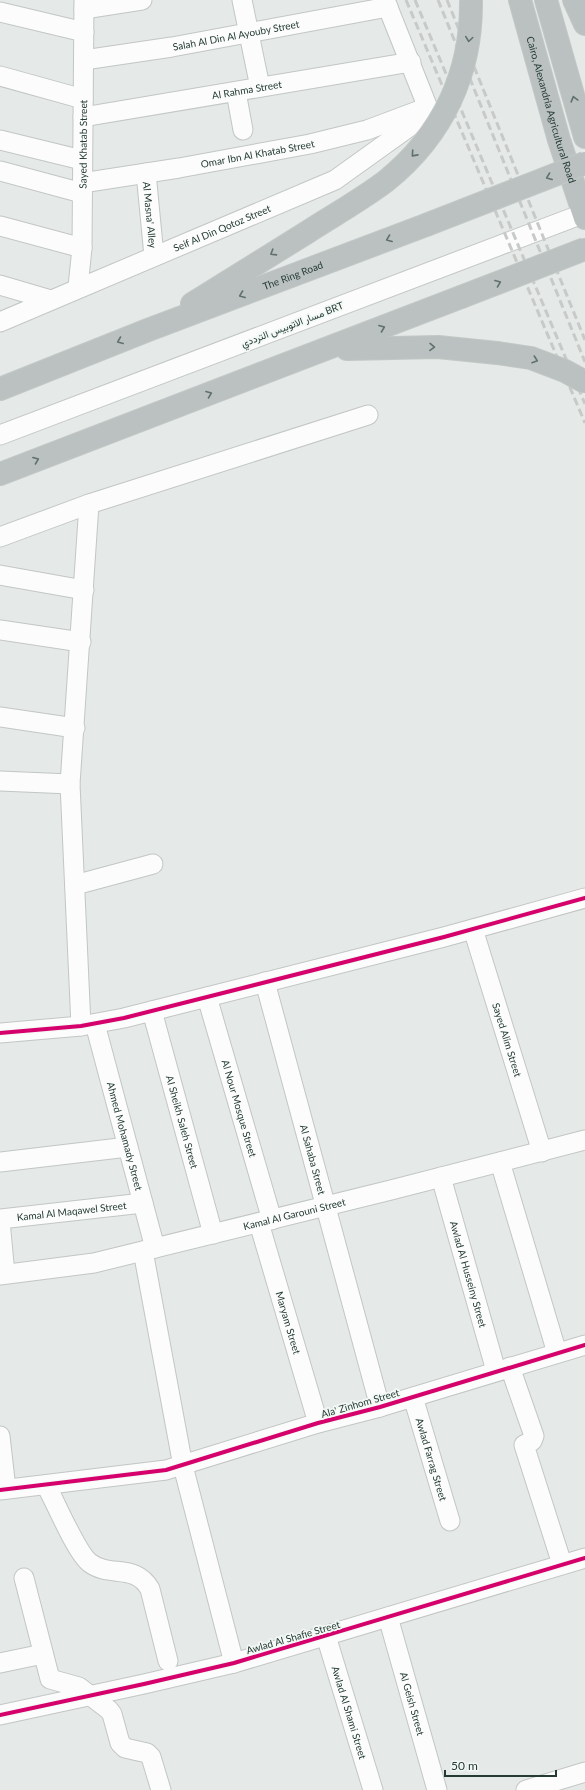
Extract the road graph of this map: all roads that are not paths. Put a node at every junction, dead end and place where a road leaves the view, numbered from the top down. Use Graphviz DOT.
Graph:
graph roads {
  1 [pos="142,0"];
  2 [pos="242,0"];
  3 [pos="471,0"];
  4 [pos="520,0"];
  5 [pos="546,0"];
  6 [pos="574,0"];
  7 [pos="84,4"];
  8 [pos="386,4"];
  9 [pos="0,12"];
  10 [pos="585,24"];
  11 [pos="84,32"];
  12 [pos="249,33"];
  13 [pos="84,60"];
  14 [pos="411,62"];
  15 [pos="0,76"];
  16 [pos="260,88"];
  17 [pos="236,92"];
  18 [pos="83,108"];
  19 [pos="428,108"];
  20 [pos="242,130"];
  21 [pos="585,136"];
  22 [pos="0,140"];
  23 [pos="82,160"];
  24 [pos="585,163"];
  25 [pos="0,171"];
  26 [pos="146,173"];
  27 [pos="82,188"];
  28 [pos="585,213"];
  29 [pos="585,218"];
  30 [pos="0,226"];
  31 [pos="82,248"];
  32 [pos="585,249"];
  33 [pos="154,256"];
  34 [pos="0,285"];
  35 [pos="78,287"];
  36 [pos="51,300"];
  37 [pos="0,322"];
  38 [pos="148,330"];
  39 [pos="324,351"];
  40 [pos="585,382"];
  41 [pos="0,389"];
  42 [pos="368,415"];
  43 [pos="0,435"];
  44 [pos="0,474"];
  45 [pos="89,504"];
  46 [pos="0,537"];
  47 [pos="0,575"];
  48 [pos="84,590"];
  49 [pos="0,630"];
  50 [pos="81,642"];
  51 [pos="0,717"];
  52 [pos="75,728"];
  53 [pos="0,781"];
  54 [pos="70,784"];
  55 [pos="153,864"];
  56 [pos="75,885"];
  57 [pos="585,898"];
  58 [pos="473,929"];
  59 [pos="265,982"];
  60 [pos="207,997"];
  61 [pos="152,1011"];
  62 [pos="88,1025"];
  63 [pos="0,1033"];
  64 [pos="585,1140"];
  65 [pos="128,1147"];
  66 [pos="542,1152"];
  67 [pos="0,1162"];
  68 [pos="500,1162"];
  69 [pos="441,1177"];
  70 [pos="144,1203"];
  71 [pos="325,1206"];
  72 [pos="0,1220"];
  73 [pos="266,1221"];
  74 [pos="213,1234"];
  75 [pos="149,1249"];
  76 [pos="3,1275"];
  77 [pos="585,1345"];
  78 [pos="557,1353"];
  79 [pos="503,1369"];
  80 [pos="413,1397"];
  81 [pos="380,1407"];
  82 [pos="318,1423"];
  83 [pos="0,1436"];
  84 [pos="183,1466"];
  85 [pos="46,1485"];
  86 [pos="3,1490"];
  87 [pos="450,1521"];
  88 [pos="585,1558"];
  89 [pos="562,1564"];
  90 [pos="24,1578"];
  91 [pos="388,1617"];
  92 [pos="326,1636"];
  93 [pos="43,1654"];
  94 [pos="168,1661"];
  95 [pos="0,1663"];
  96 [pos="234,1663"];
  97 [pos="90,1696"];
  98 [pos="0,1715"];
  99 [pos="585,1772"];
  100 [pos="161,1790"];
  101 [pos="373,1790"];
  102 [pos="437,1790"];
  103 [pos="526,1790"];
  1 -- 7 [label="street"];
  2 -- 12 [label="street"];
  3 -- 38 [label="highway, one-way, bridge"];
  4 -- 29 [label="highway, Cairo, Alexandria Agricultural Road"];
  21 -- 5 [label="highway, one-way"];
  6 -- 10 [label="highway"];
  7 -- 11 [label="street, Sayed Khatab Street"];
  8 -- 12 [label="street, Salah Al Din Al Ayouby Street"];
  8 -- 14 [label="street"];
  9 -- 11 [label="street"];
  11 -- 13 [label="street, Sayed Khatab Street"];
  12 -- 13 [label="street, Salah Al Din Al Ayouby Street"];
  12 -- 16 [label="street"];
  13 -- 18 [label="street, Sayed Khatab Street"];
  14 -- 16 [label="street, Al Rahma Street"];
  14 -- 19 [label="street"];
  15 -- 18 [label="street"];
  16 -- 17 [label="street, Al Rahma Street"];
  17 -- 18 [label="street, Al Rahma Street"];
  17 -- 20 [label="street"];
  18 -- 23 [label="street, Sayed Khatab Street"];
  19 -- 26 [label="street, Omar Ibn Al Khatab Street"];
  19 -- 33 [label="street, Seif Al Din Qotoz Street"];
  22 -- 23 [label="street"];
  23 -- 27 [label="street, Sayed Khatab Street"];
  24 -- 38 [label="highway, The Ring Road, one-way, bridge"];
  25 -- 27 [label="street"];
  26 -- 27 [label="street, Omar Ibn Al Khatab Street"];
  26 -- 33 [label="street, Al Masna' Alley"];
  27 -- 31 [label="street, Sayed Khatab Street"];
  28 -- 43 [label="street, مسار الاتوبيس الترددي BRT"];
  30 -- 31 [label="street"];
  31 -- 35 [label="street, Sayed Khatab Street"];
  39 -- 32 [label="highway, one-way, bridge"];
  33 -- 35 [label="street, Seif Al Din Qotoz Street"];
  34 -- 36 [label="street"];
  35 -- 36 [label="street, Seif Al Din Qotoz Street"];
  36 -- 37 [label="street, Seif Al Din Qotoz Street"];
  38 -- 41 [label="highway, The Ring Road, one-way"];
  39 -- 40 [label="highway, one-way, bridge"];
  44 -- 39 [label="highway, one-way"];
  42 -- 45 [label="street"];
  45 -- 46 [label="street"];
  45 -- 48 [label="street, Ahmed Mohamady Street"];
  47 -- 48 [label="street"];
  48 -- 50 [label="street, Ahmed Mohamady Street"];
  49 -- 50 [label="street"];
  50 -- 52 [label="street, Ahmed Mohamady Street"];
  51 -- 52 [label="street"];
  52 -- 54 [label="street, Ahmed Mohamady Street"];
  53 -- 54 [label="street"];
  54 -- 56 [label="street, Ahmed Mohamady Street"];
  55 -- 56 [label="street"];
  56 -- 62 [label="street, Ahmed Mohamady Street"];
  57 -- 58 [label="street"];
  58 -- 59 [label="street"];
  58 -- 66 [label="street, Sayed Alim Street"];
  59 -- 60 [label="street"];
  59 -- 71 [label="street, Al Sahaba Street"];
  60 -- 61 [label="street"];
  60 -- 73 [label="street, Al Nour Mosque Street"];
  61 -- 62 [label="street"];
  61 -- 74 [label="street, Al Sheikh Saleh Street"];
  62 -- 63 [label="street"];
  62 -- 65 [label="street, Ahmed Mohamady Street"];
  64 -- 66 [label="street, Kamal Al Garouni Street"];
  65 -- 67 [label="street"];
  65 -- 70 [label="street, Ahmed Mohamady Street"];
  66 -- 68 [label="street, Kamal Al Garouni Street"];
  68 -- 69 [label="street, Kamal Al Garouni Street"];
  68 -- 78 [label="street"];
  69 -- 71 [label="street, Kamal Al Garouni Street"];
  69 -- 79 [label="street, Awlad Al Husseiny Street"];
  70 -- 72 [label="street, Kamal Al Maqawel Street"];
  70 -- 75 [label="street, Ahmed Mohamady Street"];
  71 -- 73 [label="street, Kamal Al Garouni Street"];
  71 -- 81 [label="street, Al Sahaba Street"];
  72 -- 76 [label="street"];
  73 -- 74 [label="street, Kamal Al Garouni Street"];
  73 -- 82 [label="street, Maryam Street"];
  74 -- 75 [label="street, Kamal Al Garouni Street"];
  75 -- 76 [label="street, Kamal Al Garouni Street"];
  75 -- 84 [label="street, Ahmed Mohamady Street"];
  77 -- 78 [label="street, Ala' Zinhom Street"];
  78 -- 79 [label="street, Ala' Zinhom Street"];
  79 -- 80 [label="street, Ala' Zinhom Street"];
  79 -- 89 [label="street, Awlad Al Husseiny Street"];
  80 -- 81 [label="street, Ala' Zinhom Street"];
  80 -- 87 [label="street, Awlad Farrag Street"];
  81 -- 82 [label="street, Ala' Zinhom Street"];
  82 -- 84 [label="street, Ala' Zinhom Street"];
  83 -- 86 [label="street"];
  84 -- 85 [label="street, Ala' Zinhom Street"];
  84 -- 96 [label="street, Ahmed Mohamady Street"];
  85 -- 86 [label="street, Ala' Zinhom Street"];
  85 -- 94 [label="street"];
  88 -- 89 [label="street, Awlad Al Shafie Street"];
  89 -- 91 [label="street, Awlad Al Shafie Street"];
  90 -- 93 [label="street"];
  91 -- 92 [label="street, Awlad Al Shafie Street"];
  91 -- 102 [label="street, Al Geish Street"];
  92 -- 96 [label="street, Awlad Al Shafie Street"];
  92 -- 101 [label="street, Awlad Al Shami Street"];
  93 -- 95 [label="street"];
  93 -- 97 [label="street"];
  96 -- 97 [label="street, Awlad Al Shafie Street"];
  97 -- 98 [label="street, Awlad Al Shafie Street"];
  97 -- 100 [label="street"];
  99 -- 103 [label="street"];
}
